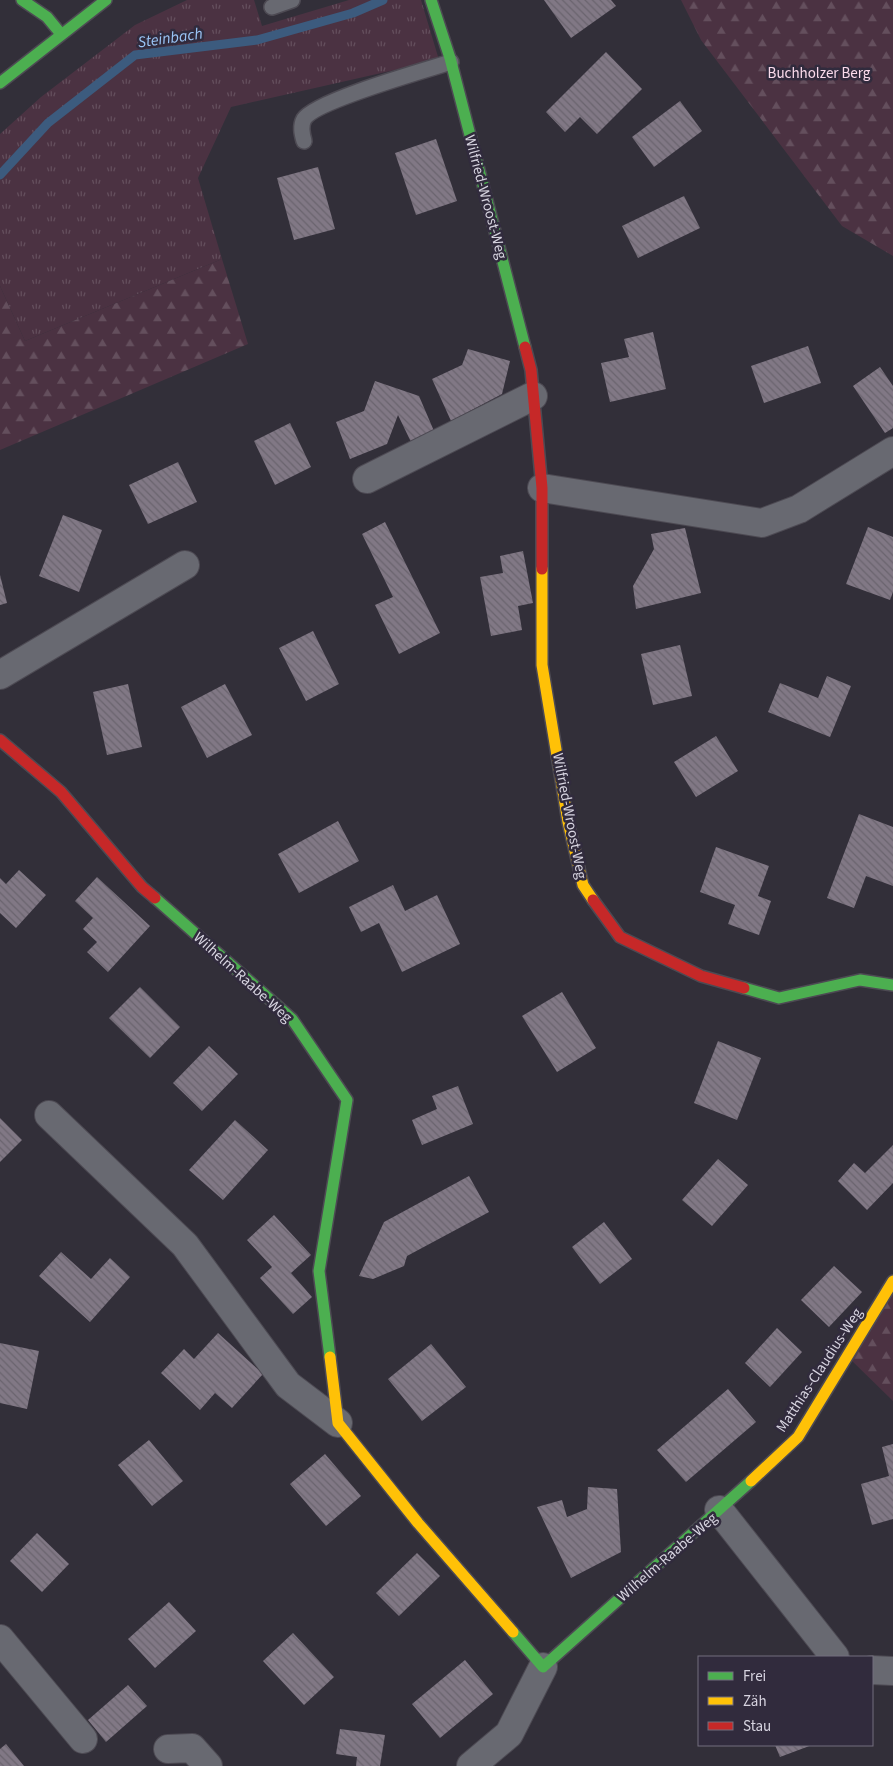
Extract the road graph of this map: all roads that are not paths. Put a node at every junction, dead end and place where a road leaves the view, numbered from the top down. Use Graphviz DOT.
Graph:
graph roads {
  1 [pos="22,0"];
  2 [pos="106,0"];
  3 [pos="292,0"];
  4 [pos="431,0"];
  5 [pos="272,7"];
  6 [pos="62,34"];
  7 [pos="451,62"];
  8 [pos="0,83"];
  9 [pos="304,141"];
  10 [pos="533,396"];
  11 [pos="893,451"];
  12 [pos="367,479"];
  13 [pos="542,488"];
  14 [pos="184,565"];
  15 [pos="0,674"];
  16 [pos="0,740"];
  17 [pos="893,985"];
  18 [pos="49,1115"];
  19 [pos="893,1281"];
  20 [pos="338,1423"];
  21 [pos="719,1510"];
  22 [pos="0,1638"];
  23 [pos="834,1656"];
  24 [pos="543,1667"];
  25 [pos="873,1670"];
  26 [pos="893,1671"];
  27 [pos="83,1739"];
  28 [pos="168,1748"];
  29 [pos="208,1766"];
  30 [pos="471,1766"];
  1 -- 6 [label="street"];
  2 -- 6 [label="street"];
  3 -- 5 [label="lane"];
  4 -- 7 [label="street, Wilfried-Wroost-Weg"];
  6 -- 8 [label="street"];
  7 -- 9 [label="lane"];
  7 -- 10 [label="street, Wilfried-Wroost-Weg"];
  10 -- 12 [label="street"];
  10 -- 13 [label="street, Wilfried-Wroost-Weg"];
  11 -- 13 [label="street"];
  13 -- 17 [label="street, Wilfried-Wroost-Weg"];
  14 -- 15 [label="street"];
  16 -- 20 [label="street, Wilhelm-Raabe-Weg"];
  18 -- 20 [label="street"];
  19 -- 21 [label="street, Matthias-Claudius-Weg"];
  20 -- 24 [label="street"];
  21 -- 23 [label="street, Wilhelm-Raabe-Weg"];
  21 -- 24 [label="street, Wilhelm-Raabe-Weg"];
  22 -- 27 [label="street"];
  24 -- 30 [label="street, Wilhelm-Raabe-Weg"];
  25 -- 26 [label="street"];
  28 -- 29 [label="street"];
}
